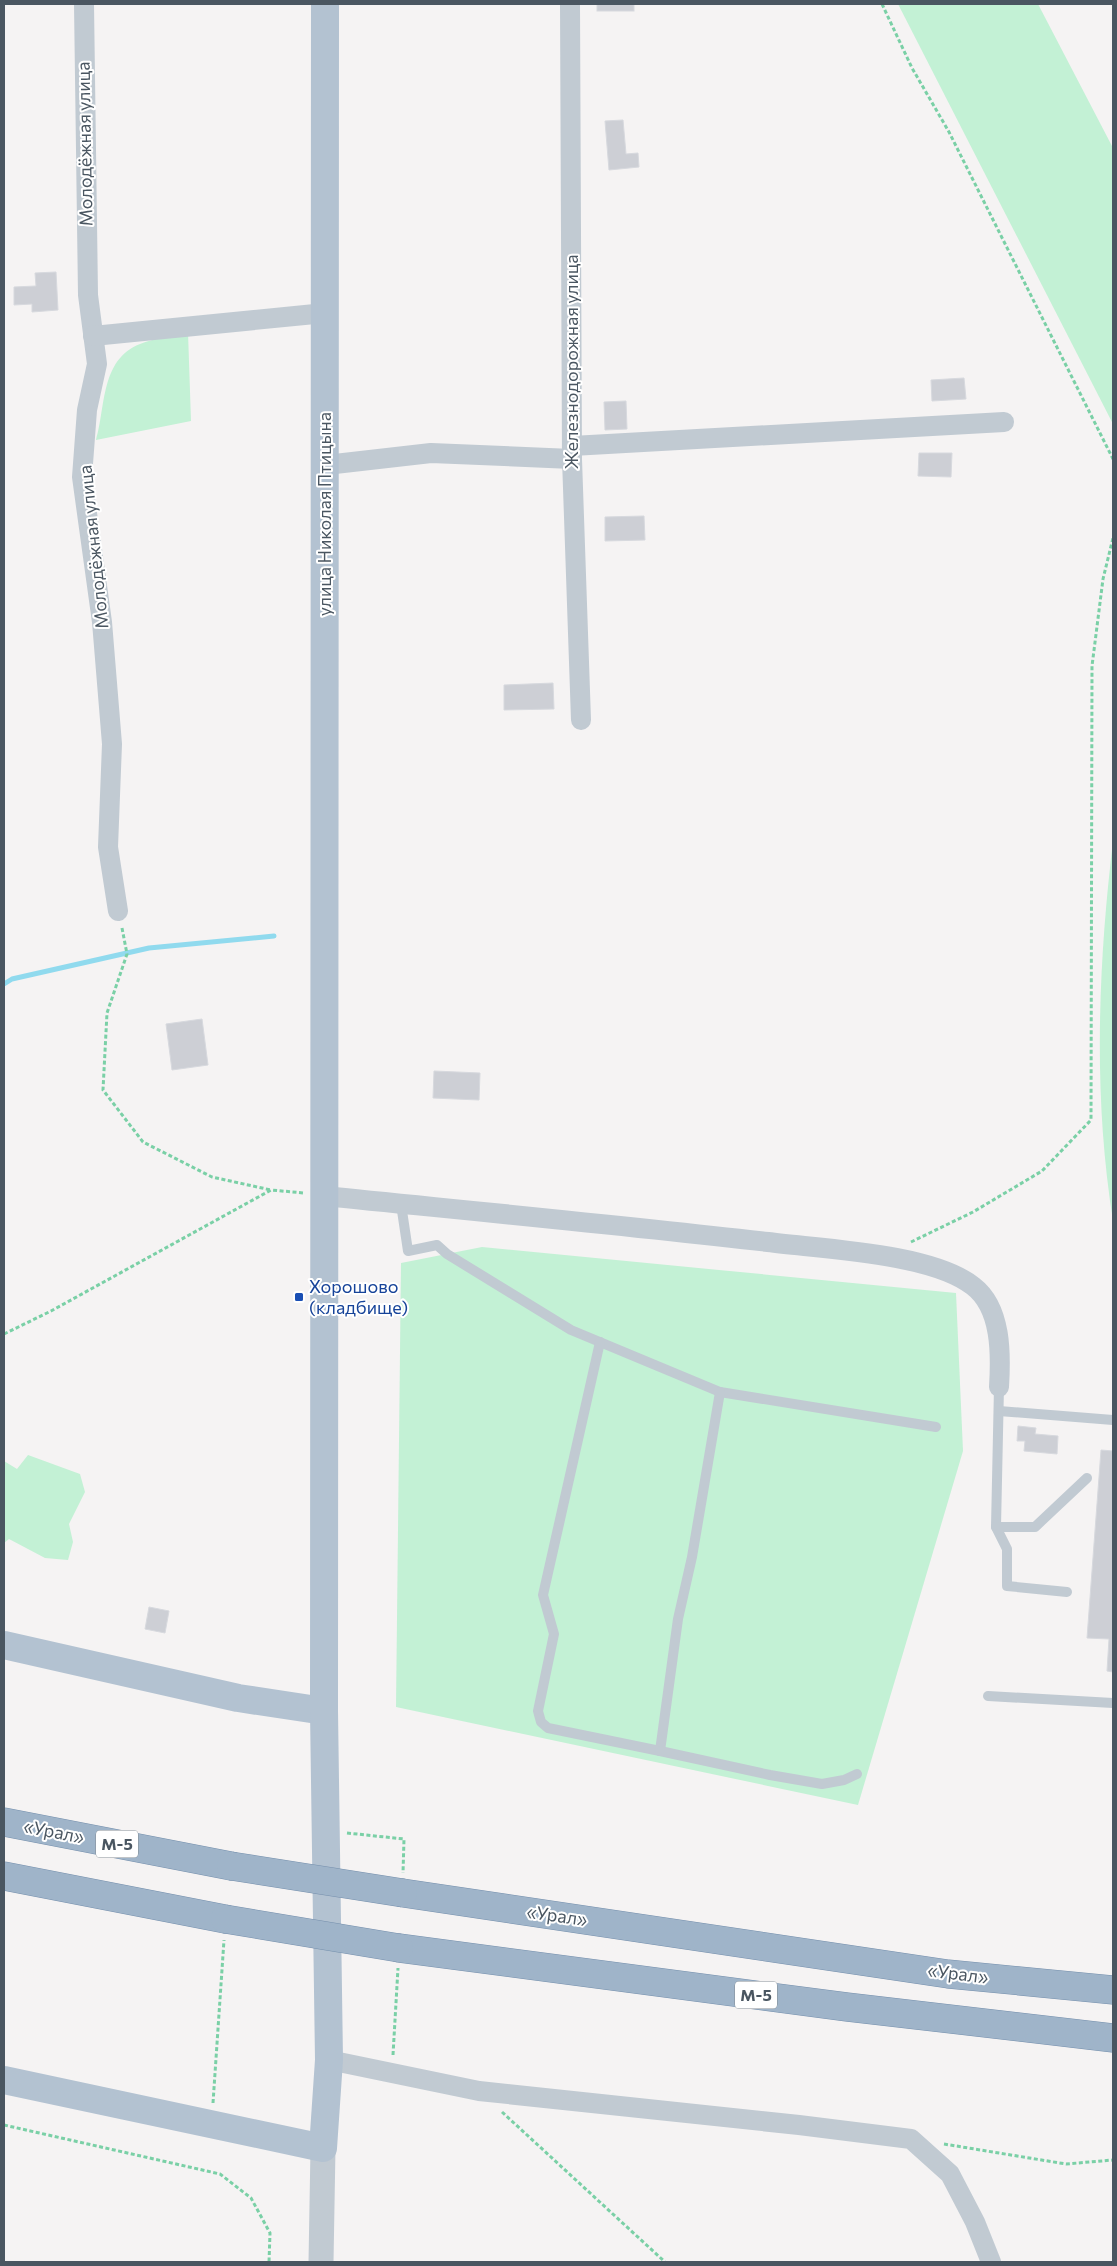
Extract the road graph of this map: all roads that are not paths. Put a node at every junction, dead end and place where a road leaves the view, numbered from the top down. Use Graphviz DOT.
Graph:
graph roads {
  1 [pos="84,4"];
  2 [pos="325,4"];
  3 [pos="570,4"];
  4 [pos="325,312"];
  5 [pos="93,336"];
  6 [pos="1004,422"];
  7 [pos="572,452"];
  8 [pos="326,466"];
  9 [pos="581,720"];
  10 [pos="118,911"];
  11 [pos="324,1196"];
  12 [pos="400,1204"];
  13 [pos="600,1342"];
  14 [pos="999,1386"];
  15 [pos="720,1392"];
  16 [pos="999,1411"];
  17 [pos="1113,1420"];
  18 [pos="936,1427"];
  19 [pos="1087,1478"];
  20 [pos="996,1527"];
  21 [pos="1067,1592"];
  22 [pos="4,1645"];
  23 [pos="988,1696"];
  24 [pos="1113,1703"];
  25 [pos="324,1711"];
  26 [pos="660,1751"];
  27 [pos="857,1774"];
  28 [pos="4,1822"];
  29 [pos="4,1876"];
  30 [pos="1113,1990"];
  31 [pos="1113,2038"];
  32 [pos="329,2060"];
  33 [pos="4,2080"];
  34 [pos="323,2148"];
  35 [pos="321,2262"];
  36 [pos="991,2262"];
  1 -- 5 [label="street, Молодёжная улица"];
  2 -- 4 [label="main road, улица Николая Птицына"];
  3 -- 7 [label="street, Железнодорожная улица"];
  4 -- 5 [label="street"];
  4 -- 8 [label="main road, улица Николая Птицына"];
  5 -- 10 [label="street, Молодёжная улица"];
  6 -- 7 [label="street"];
  7 -- 8 [label="street"];
  7 -- 9 [label="street, Железнодорожная улица"];
  8 -- 11 [label="main road, улица Николая Птицына"];
  11 -- 12 [label="street"];
  11 -- 25 [label="main road, улица Николая Птицына"];
  12 -- 13 [label="lane"];
  12 -- 14 [label="street"];
  13 -- 15 [label="lane"];
  13 -- 26 [label="lane"];
  14 -- 16 [label="lane"];
  15 -- 18 [label="lane"];
  15 -- 26 [label="lane"];
  16 -- 17 [label="lane"];
  16 -- 20 [label="lane"];
  19 -- 20 [label="lane"];
  20 -- 21 [label="lane"];
  22 -- 25 [label="main road"];
  23 -- 24 [label="lane"];
  25 -- 32 [label="main road, улица Николая Птицына"];
  26 -- 27 [label="lane"];
  28 -- 30 [label="highway, «Урал» / М-5, bridge"];
  29 -- 31 [label="highway, М-5, bridge"];
  32 -- 34 [label="main road, улица Николая Птицына"];
  32 -- 36 [label="street"];
  33 -- 34 [label="main road"];
  34 -- 35 [label="street"];
}
